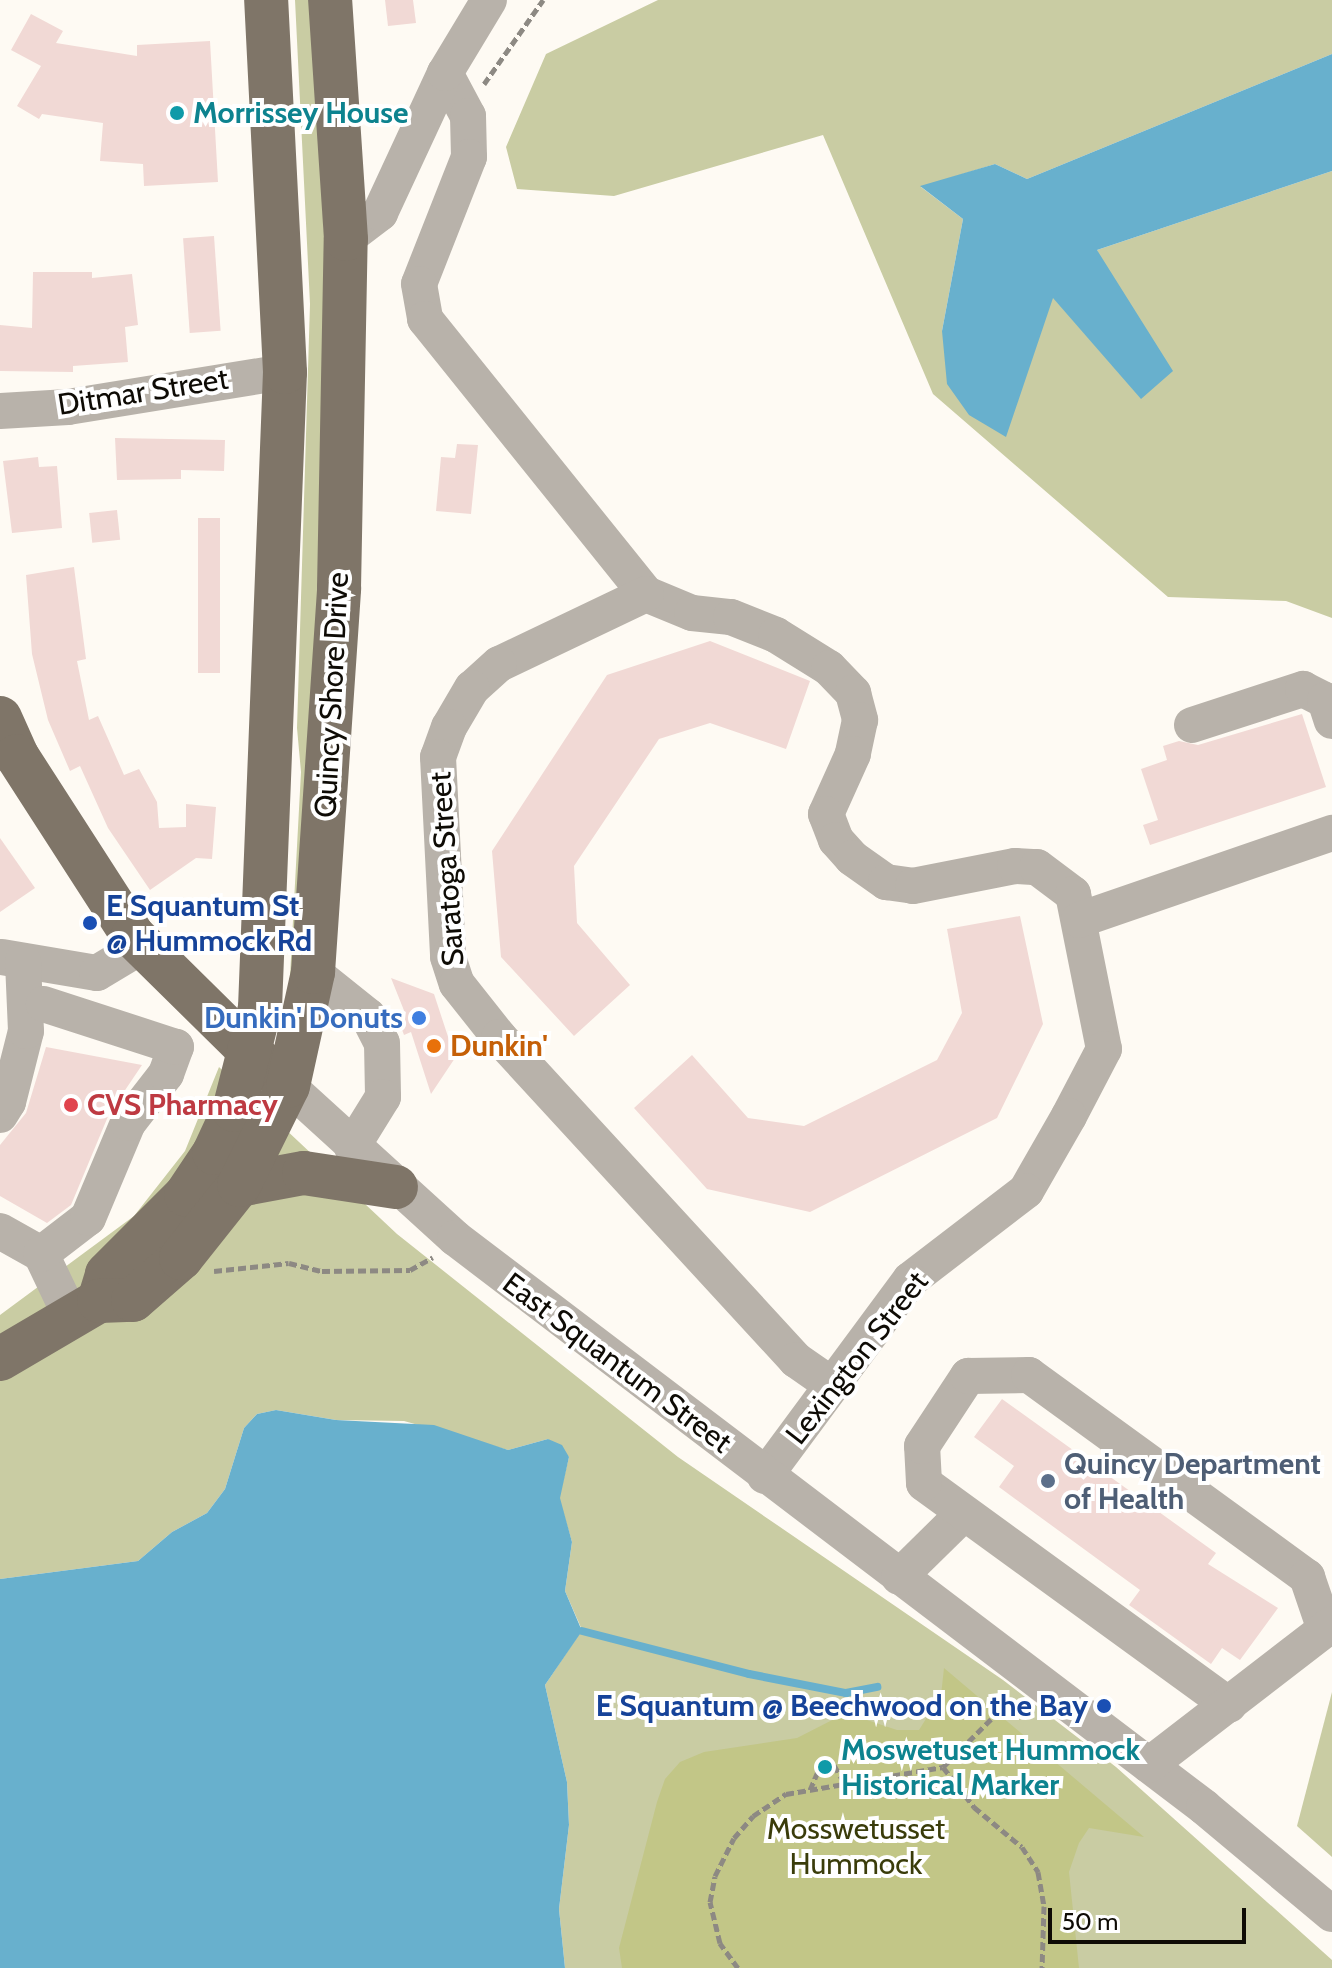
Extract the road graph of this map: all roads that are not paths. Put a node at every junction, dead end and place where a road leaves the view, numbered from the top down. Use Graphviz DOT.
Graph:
graph roads {
  1 [pos="266,0"];
  2 [pos="330,0"];
  3 [pos="451,0"];
  4 [pos="489,0"];
  5 [pos="453,59"];
  6 [pos="346,239"];
  7 [pos="285,372"];
  8 [pos="0,411"];
  9 [pos="646,594"];
  10 [pos="0,718"];
  11 [pos="1332,721"];
  12 [pos="1192,725"];
  13 [pos="1332,833"];
  14 [pos="1079,920"];
  15 [pos="142,946"];
  16 [pos="12,959"];
  17 [pos="67,969"];
  18 [pos="313,972"];
  19 [pos="35,1017"];
  20 [pos="250,1054"];
  21 [pos="288,1086"];
  22 [pos="0,1115"];
  23 [pos="352,1147"];
  24 [pos="239,1185"];
  25 [pos="396,1187"];
  26 [pos="0,1231"];
  27 [pos="41,1254"];
  28 [pos="85,1310"];
  29 [pos="0,1359"];
  30 [pos="832,1385"];
  31 [pos="765,1476"];
  32 [pos="963,1514"];
  33 [pos="899,1577"];
  34 [pos="1328,1627"];
  35 [pos="1229,1705"];
  36 [pos="1149,1765"];
  37 [pos="1332,1914"];
  1 -- 7 [label="main road, Quincy Shore Drive"];
  2 -- 6 [label="main road, Quincy Shore Drive"];
  3 -- 5 [label="street"];
  4 -- 5 [label="street"];
  5 -- 6 [label="street"];
  5 -- 9 [label="street"];
  6 -- 18 [label="main road, Quincy Shore Drive"];
  7 -- 8 [label="street, Ditmar Street"];
  7 -- 20 [label="main road, Quincy Shore Drive"];
  9 -- 14 [label="street, Lexington Street"];
  9 -- 30 [label="street, Saratoga Street"];
  10 -- 15 [label="main road, East Squantum Street"];
  11 -- 12 [label="street"];
  13 -- 14 [label="street"];
  14 -- 30 [label="street, Lexington Street"];
  15 -- 17 [label="street"];
  15 -- 20 [label="main road, East Squantum Street"];
  16 -- 17 [label="street"];
  16 -- 19 [label="street"];
  17 -- 19 [label="street"];
  18 -- 21 [label="main road, Quincy Shore Drive"];
  18 -- 23 [label="street"];
  19 -- 22 [label="street"];
  19 -- 27 [label="street"];
  20 -- 21 [label="main road, East Squantum Street"];
  20 -- 28 [label="main road, Quincy Shore Drive"];
  21 -- 23 [label="street, East Squantum Street"];
  21 -- 24 [label="main road, Quincy Shore Drive"];
  23 -- 25 [label="street, East Squantum Street"];
  24 -- 25 [label="main road"];
  24 -- 28 [label="main road, Quincy Shore Drive"];
  25 -- 31 [label="street, East Squantum Street"];
  26 -- 27 [label="street"];
  27 -- 28 [label="street"];
  28 -- 29 [label="main road, Quincy Shore Drive"];
  30 -- 31 [label="street, Lexington Street"];
  31 -- 33 [label="street, East Squantum Street"];
  32 -- 33 [label="street"];
  32 -- 34 [label="street"];
  32 -- 35 [label="street"];
  33 -- 36 [label="street, East Squantum Street"];
  34 -- 35 [label="street"];
  35 -- 36 [label="street"];
  36 -- 37 [label="street, East Squantum Street"];
}
